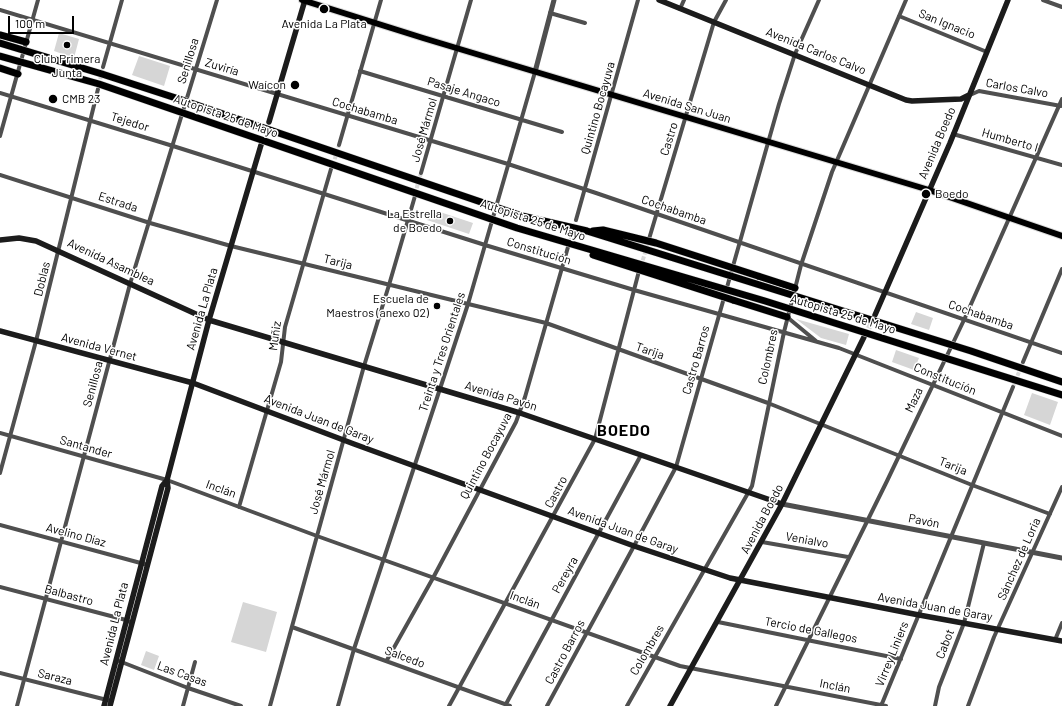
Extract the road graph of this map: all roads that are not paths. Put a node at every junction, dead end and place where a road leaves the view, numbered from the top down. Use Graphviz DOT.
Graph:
graph roads {
  1 [pos="38,0"];
  2 [pos="122,0"];
  3 [pos="217,0"];
  4 [pos="304,0"];
  5 [pos="381,0"];
  6 [pos="471,0"];
  7 [pos="554,0"];
  8 [pos="638,0"];
  9 [pos="659,0"];
  10 [pos="684,0"];
  11 [pos="726,0"];
  12 [pos="819,0"];
  13 [pos="906,0"];
  14 [pos="1008,0"];
  15 [pos="1043,0"];
  16 [pos="1062,7"];
  17 [pos="680,9"];
  18 [pos="0,10"];
  19 [pos="550,13"];
  20 [pos="899,16"];
  21 [pos="32,20"];
  22 [pos="714,22"];
  23 [pos="374,23"];
  24 [pos="585,23"];
  25 [pos="2,35"];
  26 [pos="26,42"];
  27 [pos="0,43"];
  28 [pos="109,43"];
  29 [pos="458,49"];
  30 [pos="987,52"];
  31 [pos="795,54"];
  32 [pos="0,56"];
  33 [pos="104,67"];
  34 [pos="0,68"];
  35 [pos="195,69"];
  36 [pos="360,71"];
  37 [pos="534,72"];
  38 [pos="18,74"];
  39 [pos="869,85"];
  40 [pos="98,89"];
  41 [pos="0,93"];
  42 [pos="277,94"];
  43 [pos="612,95"];
  44 [pos="969,95"];
  45 [pos="12,96"];
  46 [pos="444,96"];
  47 [pos="1062,99"];
  48 [pos="1061,106"];
  49 [pos="348,116"];
  50 [pos="686,118"];
  51 [pos="91,120"];
  52 [pos="521,120"];
  53 [pos="269,122"];
  54 [pos="562,132"];
  55 [pos="953,134"];
  56 [pos="0,136"];
  57 [pos="431,141"];
  58 [pos="769,143"];
  59 [pos="261,145"];
  60 [pos="339,145"];
  61 [pos="173,146"];
  62 [pos="1036,158"];
  63 [pos="836,162"];
  64 [pos="508,164"];
  65 [pos="1062,165"];
  66 [pos="331,169"];
  67 [pos="254,172"];
  68 [pos="421,173"];
  69 [pos="0,175"];
  70 [pos="585,189"];
  71 [pos="929,190"];
  72 [pos="324,194"];
  73 [pos="414,196"];
  74 [pos="72,197"];
  75 [pos="657,214"];
  76 [pos="1010,218"];
  77 [pos="407,220"];
  78 [pos="576,220"];
  79 [pos="150,223"];
  80 [pos="587,231"];
  81 [pos="541,235"];
  82 [pos="1062,236"];
  83 [pos="649,239"];
  84 [pos="0,240"];
  85 [pos="740,243"];
  86 [pos="485,245"];
  87 [pos="231,246"];
  88 [pos="568,248"];
  89 [pos="59,251"];
  90 [pos="304,264"];
  91 [pos="802,265"];
  92 [pos="562,268"];
  93 [pos="1062,269"];
  94 [pos="640,271"];
  95 [pos="130,284"];
  96 [pos="389,285"];
  97 [pos="795,288"];
  98 [pos="634,290"];
  99 [pos="885,293"];
  100 [pos="468,304"];
  101 [pos="719,314"];
  102 [pos="875,315"];
  103 [pos="787,317"];
  104 [pos="209,320"];
  105 [pos="964,320"];
  106 [pos="546,323"];
  107 [pos="0,331"];
  108 [pos="784,332"];
  109 [pos="864,337"];
  110 [pos="36,341"];
  111 [pos="283,343"];
  112 [pos="819,343"];
  113 [pos="1031,343"];
  114 [pos="618,350"];
  115 [pos="1062,353"];
  116 [pos="856,355"];
  117 [pos="109,361"];
  118 [pos="1023,362"];
  119 [pos="364,366"];
  120 [pos="701,379"];
  121 [pos="1062,382"];
  122 [pos="193,383"];
  123 [pos="932,385"];
  124 [pos="1013,387"];
  125 [pos="440,389"];
  126 [pos="1062,396"];
  127 [pos="768,403"];
  128 [pos="267,410"];
  129 [pos="520,413"];
  130 [pos="1002,413"];
  131 [pos="822,424"];
  132 [pos="0,433"];
  133 [pos="9,436"];
  134 [pos="1062,436"];
  135 [pos="595,439"];
  136 [pos="344,440"];
  137 [pos="641,455"];
  138 [pos="899,455"];
  139 [pos="83,457"];
  140 [pos="415,467"];
  141 [pos="676,467"];
  142 [pos="0,473"];
  143 [pos="167,480"];
  144 [pos="972,485"];
  145 [pos="1062,486"];
  146 [pos="480,490"];
  147 [pos="749,493"];
  148 [pos="782,504"];
  149 [pos="239,507"];
  150 [pos="1050,514"];
  151 [pos="554,516"];
  152 [pos="867,521"];
  153 [pos="0,525"];
  154 [pos="599,533"];
  155 [pos="317,536"];
  156 [pos="951,537"];
  157 [pos="61,541"];
  158 [pos="762,542"];
  159 [pos="984,543"];
  160 [pos="634,546"];
  161 [pos="1032,553"];
  162 [pos="848,557"];
  163 [pos="1062,558"];
  164 [pos="384,560"];
  165 [pos="141,563"];
  166 [pos="148,565"];
  167 [pos="704,570"];
  168 [pos="433,578"];
  169 [pos="741,581"];
  170 [pos="0,587"];
  171 [pos="829,598"];
  172 [pos="45,599"];
  173 [pos="506,604"];
  174 [pos="919,615"];
  175 [pos="126,620"];
  176 [pos="551,620"];
  177 [pos="718,622"];
  178 [pos="132,623"];
  179 [pos="964,623"];
  180 [pos="1062,623"];
  181 [pos="292,626"];
  182 [pos="998,629"];
  183 [pos="587,633"];
  184 [pos="809,640"];
  185 [pos="1055,640"];
  186 [pos="1062,641"];
  187 [pos="354,649"];
  188 [pos="655,657"];
  189 [pos="901,659"];
  190 [pos="387,660"];
  191 [pos="119,661"];
  192 [pos="195,662"];
  193 [pos="691,669"];
  194 [pos="0,673"];
  195 [pos="24,680"];
  196 [pos="460,687"];
  197 [pos="785,687"];
  198 [pos="188,688"];
  199 [pos="108,703"];
  200 [pos="508,705"];
  201 [pos="17,706"];
  202 [pos="183,706"];
  203 [pos="241,706"];
  204 [pos="270,706"];
  205 [pos="338,706"];
  206 [pos="449,706"];
  207 [pos="547,706"];
  208 [pos="627,706"];
  209 [pos="670,706"];
  210 [pos="776,706"];
  211 [pos="883,706"];
  212 [pos="935,706"];
  213 [pos="968,706"];
  1 -- 21 [label="street"];
  2 -- 28 [label="street"];
  3 -- 35 [label="street, Senillosa"];
  4 -- 23 [label="main road, Avenida San Juan"];
  4 -- 42 [label="main road"];
  5 -- 23 [label="street"];
  6 -- 29 [label="street, José Mármol"];
  7 -- 19 [label="street, Treinta y Tres Orientales"];
  8 -- 43 [label="street, Quintino Bocayuva"];
  9 -- 17 [label="main road, Avenida Carlos Calvo"];
  10 -- 17 [label="street"];
  11 -- 22 [label="street, Castro"];
  12 -- 31 [label="street, Castro Barros"];
  13 -- 20 [label="street, Colombres"];
  14 -- 30 [label="main road, Avenida Boedo"];
  15 -- 16 [label="street"];
  17 -- 22 [label="main road, Avenida Carlos Calvo"];
  18 -- 21 [label="street, Zuviría"];
  19 -- 24 [label="street"];
  19 -- 37 [label="street, Treinta y Tres Orientales"];
  20 -- 30 [label="street, San Ignacio"];
  20 -- 39 [label="street, Colombres"];
  21 -- 26 [label="street"];
  21 -- 28 [label="street, Zuviría"];
  22 -- 31 [label="main road, Avenida Carlos Calvo"];
  22 -- 50 [label="street, Castro"];
  23 -- 29 [label="main road, Avenida San Juan"];
  23 -- 36 [label="street"];
  25 -- 26 [label="highway"];
  26 -- 38 [label="street"];
  27 -- 80 [label="highway, Autopista 25 de Mayo, bridge"];
  28 -- 33 [label="street"];
  28 -- 35 [label="street, Zuviría"];
  29 -- 37 [label="main road, Avenida San Juan"];
  29 -- 46 [label="street, José Mármol"];
  30 -- 44 [label="main road, Avenida Boedo"];
  31 -- 39 [label="main road, Avenida Carlos Calvo"];
  31 -- 58 [label="street, Castro Barros"];
  32 -- 81 [label="highway, Autopista 25 de Mayo, bridge"];
  34 -- 38 [label="highway"];
  35 -- 42 [label="street, Zuviría"];
  35 -- 61 [label="street, Senillosa"];
  36 -- 46 [label="street, Pasaje Angaco"];
  36 -- 49 [label="street"];
  37 -- 43 [label="main road, Avenida San Juan"];
  37 -- 52 [label="street, Treinta y Tres Orientales"];
  38 -- 45 [label="street"];
  39 -- 44 [label="main road, Avenida Carlos Calvo"];
  39 -- 63 [label="street, Colombres"];
  40 -- 51 [label="street, Doblas"];
  41 -- 45 [label="street, Tejedor"];
  42 -- 49 [label="street, Cochabamba"];
  42 -- 53 [label="main road"];
  43 -- 50 [label="main road, Avenida San Juan"];
  43 -- 70 [label="street, Quintino Bocayuva"];
  44 -- 48 [label="street, Carlos Calvo"];
  44 -- 55 [label="main road, Avenida Boedo"];
  45 -- 51 [label="street, Tejedor"];
  45 -- 56 [label="street"];
  46 -- 52 [label="street, Pasaje Angaco"];
  46 -- 57 [label="street, José Mármol"];
  47 -- 48 [label="street, Maza"];
  48 -- 62 [label="street, Maza"];
  49 -- 57 [label="street, Cochabamba"];
  49 -- 60 [label="street"];
  50 -- 58 [label="main road, Avenida San Juan"];
  50 -- 75 [label="street, Castro"];
  51 -- 61 [label="street, Tejedor"];
  51 -- 74 [label="street, Doblas"];
  52 -- 54 [label="street, Pasaje Angaco"];
  52 -- 64 [label="street, Treinta y Tres Orientales"];
  55 -- 62 [label="street, Humberto I"];
  55 -- 71 [label="main road, Avenida Boedo"];
  57 -- 64 [label="street, Cochabamba"];
  57 -- 68 [label="street, José Mármol"];
  58 -- 63 [label="main road, Avenida San Juan"];
  58 -- 85 [label="street, Castro Barros"];
  59 -- 67 [label="main road, Avenida La Plata"];
  61 -- 67 [label="street, Tejedor"];
  61 -- 79 [label="street, Senillosa"];
  62 -- 65 [label="street, Humberto I"];
  62 -- 76 [label="street, Maza"];
  63 -- 71 [label="main road, Avenida San Juan"];
  63 -- 91 [label="street, Colombres"];
  64 -- 70 [label="street, Cochabamba"];
  64 -- 86 [label="street, Treinta y Tres Orientales"];
  66 -- 72 [label="street, Muñiz"];
  67 -- 72 [label="street, Constitución"];
  67 -- 87 [label="main road, Avenida La Plata"];
  69 -- 74 [label="street, Estrada"];
  70 -- 75 [label="street, Cochabamba"];
  70 -- 78 [label="street, Quintino Bocayuva"];
  71 -- 76 [label="main road, Avenida San Juan"];
  71 -- 99 [label="main road, Avenida Boedo"];
  72 -- 77 [label="street, Constitución"];
  72 -- 90 [label="street, Muñiz"];
  73 -- 77 [label="street, José Mármol"];
  74 -- 79 [label="street, Estrada"];
  74 -- 89 [label="street, Doblas"];
  75 -- 83 [label="street, Castro"];
  75 -- 85 [label="street, Cochabamba"];
  76 -- 82 [label="main road, Avenida San Juan"];
  76 -- 105 [label="street, Maza"];
  77 -- 86 [label="street, Constitución"];
  77 -- 96 [label="street, José Mármol"];
  79 -- 87 [label="street, Estrada"];
  79 -- 95 [label="street, Senillosa"];
  80 -- 97 [label="highway, bridge"];
  80 -- 121 [label="highway, Autopista 25 de Mayo, bridge"];
  81 -- 103 [label="highway, bridge"];
  81 -- 126 [label="highway, Autopista 25 de Mayo, bridge"];
  84 -- 89 [label="main road, Avenida Asamblea"];
  85 -- 91 [label="street, Cochabamba"];
  85 -- 101 [label="street, Castro Barros"];
  86 -- 92 [label="street, Constitución"];
  86 -- 100 [label="street, Treinta y Tres Orientales"];
  87 -- 90 [label="street, Tarija"];
  87 -- 104 [label="main road, Avenida La Plata"];
  88 -- 92 [label="street, Quintino Bocayuva"];
  89 -- 95 [label="main road, Avenida Asamblea"];
  89 -- 110 [label="street, Doblas"];
  90 -- 96 [label="street, Tarija"];
  90 -- 111 [label="street, Muñiz"];
  91 -- 97 [label="street, Colombres"];
  91 -- 99 [label="street, Cochabamba"];
  92 -- 98 [label="street, Constitución"];
  92 -- 106 [label="street, Quintino Bocayuva"];
  93 -- 113 [label="street"];
  94 -- 98 [label="street, Castro"];
  95 -- 104 [label="main road, Avenida Asamblea"];
  95 -- 117 [label="street, Senillosa"];
  96 -- 100 [label="street, Tarija"];
  96 -- 119 [label="street, José Mármol"];
  97 -- 103 [label="street, Colombres"];
  98 -- 101 [label="street, Constitución"];
  98 -- 114 [label="street, Castro"];
  99 -- 102 [label="main road, Avenida Boedo"];
  99 -- 105 [label="street, Cochabamba"];
  100 -- 106 [label="street, Tarija"];
  100 -- 125 [label="street, Treinta y Tres Orientales"];
  101 -- 108 [label="street, Constitución"];
  101 -- 120 [label="street, Castro Barros"];
  103 -- 108 [label="street, Colombres"];
  103 -- 112 [label="street, Constitución"];
  104 -- 111 [label="main road, Avenida Pavón"];
  104 -- 122 [label="main road, Avenida La Plata"];
  105 -- 113 [label="street, Cochabamba"];
  105 -- 123 [label="street, Maza"];
  106 -- 114 [label="street, Tarija"];
  106 -- 129 [label="street, Quintino Bocayuva"];
  107 -- 110 [label="main road, Avenida Vernet"];
  108 -- 112 [label="street, Constitución"];
  108 -- 127 [label="street, Colombres"];
  109 -- 116 [label="main road, Avenida Boedo"];
  110 -- 117 [label="main road, Avenida Vernet"];
  110 -- 133 [label="street, Doblas"];
  111 -- 119 [label="main road, Avenida Pavón"];
  111 -- 128 [label="street, Muñiz"];
  112 -- 116 [label="street, Constitución"];
  113 -- 115 [label="street, Cochabamba"];
  113 -- 118 [label="street"];
  114 -- 120 [label="street, Tarija"];
  114 -- 135 [label="street, Castro"];
  116 -- 123 [label="street, Constitución"];
  116 -- 131 [label="main road, Avenida Boedo"];
  117 -- 122 [label="main road, Avenida Vernet"];
  117 -- 139 [label="street, Senillosa"];
  119 -- 125 [label="main road, Avenida Pavón"];
  119 -- 136 [label="street, José Mármol"];
  120 -- 127 [label="street, Tarija"];
  120 -- 141 [label="street, Castro Barros"];
  122 -- 128 [label="main road, Avenida Juan de Garay"];
  122 -- 143 [label="main road, Avenida La Plata"];
  123 -- 130 [label="street, Constitución"];
  123 -- 138 [label="street, Maza"];
  124 -- 130 [label="street, Virrey Liniers"];
  125 -- 129 [label="main road, Avenida Pavón"];
  125 -- 140 [label="street, Treinta y Tres Orientales"];
  127 -- 131 [label="street, Tarija"];
  127 -- 147 [label="street, Colombres"];
  128 -- 136 [label="main road, Avenida Juan de Garay"];
  128 -- 149 [label="street, Muñiz"];
  129 -- 135 [label="main road, Avenida Pavón"];
  129 -- 146 [label="street, Quintino Bocayuva"];
  130 -- 134 [label="street, Constitución"];
  130 -- 144 [label="street, Virrey Liniers"];
  131 -- 138 [label="street, Tarija"];
  131 -- 148 [label="main road, Avenida Boedo"];
  132 -- 133 [label="street, Santander"];
  133 -- 139 [label="street, Santander"];
  133 -- 142 [label="street, Doblas"];
  135 -- 137 [label="main road, Avenida Pavón"];
  135 -- 151 [label="street, Castro"];
  136 -- 140 [label="main road, Avenida Juan de Garay"];
  136 -- 155 [label="street, José Mármol"];
  137 -- 141 [label="main road, Avenida Pavón"];
  137 -- 154 [label="street, Pereyra"];
  138 -- 144 [label="street, Tarija"];
  138 -- 152 [label="street, Maza"];
  139 -- 143 [label="street, Santander"];
  139 -- 157 [label="street, Senillosa"];
  140 -- 146 [label="main road, Avenida Juan de Garay"];
  140 -- 164 [label="street, Treinta y Tres Orientales"];
  141 -- 147 [label="main road, Avenida Pavón"];
  141 -- 160 [label="street, Castro Barros"];
  143 -- 149 [label="street, Inclán"];
  143 -- 165 [label="main road, Avenida La Plata"];
  143 -- 166 [label="main road, Avenida La Plata"];
  144 -- 150 [label="street, Tarija"];
  144 -- 156 [label="street, Virrey Liniers"];
  145 -- 150 [label="street, Sánchez de Loria"];
  146 -- 151 [label="main road, Avenida Juan de Garay"];
  146 -- 168 [label="street, Quintino Bocayuva"];
  147 -- 148 [label="main road, Avenida Pavón"];
  147 -- 167 [label="street, Colombres"];
  148 -- 152 [label="street, Pavón"];
  148 -- 158 [label="main road, Avenida Boedo"];
  149 -- 155 [label="street, Inclán"];
  150 -- 161 [label="street, Sánchez de Loria"];
  151 -- 154 [label="main road, Avenida Juan de Garay"];
  151 -- 173 [label="street, Castro"];
  152 -- 156 [label="street, Pavón"];
  152 -- 162 [label="street, Maza"];
  153 -- 157 [label="street, Avelino Díaz"];
  154 -- 160 [label="main road, Avenida Juan de Garay"];
  154 -- 176 [label="street, Pereyra"];
  155 -- 164 [label="street, Inclán"];
  155 -- 181 [label="street, José Mármol"];
  156 -- 159 [label="street, Pavón"];
  156 -- 174 [label="street, Virrey Liniers"];
  157 -- 165 [label="street, Avelino Díaz"];
  157 -- 172 [label="street, Senillosa"];
  158 -- 162 [label="street, Venialvo"];
  158 -- 169 [label="main road, Avenida Boedo"];
  159 -- 161 [label="street, Pavón"];
  159 -- 179 [label="street, Cabot"];
  160 -- 167 [label="main road, Avenida Juan de Garay"];
  160 -- 183 [label="street, Castro Barros"];
  161 -- 163 [label="street, Pavón"];
  161 -- 182 [label="street, Sánchez de Loria"];
  162 -- 171 [label="street, Maza"];
  164 -- 168 [label="street, Inclán"];
  164 -- 187 [label="street, Treinta y Tres Orientales"];
  165 -- 166 [label="street, Avelino Díaz"];
  165 -- 175 [label="main road, Avenida La Plata"];
  166 -- 178 [label="main road, Avenida La Plata"];
  167 -- 169 [label="main road, Avenida Juan de Garay"];
  167 -- 188 [label="street, Colombres"];
  168 -- 173 [label="street, Inclán"];
  168 -- 190 [label="street, Quintino Bocayuva"];
  169 -- 171 [label="main road, Avenida Juan de Garay"];
  169 -- 177 [label="main road, Avenida Boedo"];
  170 -- 172 [label="street, Balbastro"];
  171 -- 174 [label="main road, Avenida Juan de Garay"];
  171 -- 184 [label="street, Maza"];
  172 -- 175 [label="street, Balbastro"];
  172 -- 195 [label="street, Senillosa"];
  173 -- 176 [label="street, Inclán"];
  173 -- 196 [label="street, Castro"];
  174 -- 179 [label="main road, Avenida Juan de Garay"];
  174 -- 189 [label="street, Virrey Liniers"];
  175 -- 178 [label="street, Balbastro"];
  175 -- 191 [label="main road, Avenida La Plata"];
  176 -- 183 [label="street, Inclán"];
  176 -- 200 [label="street, Pereyra"];
  177 -- 184 [label="street, Tercio de Gallegos"];
  177 -- 193 [label="main road, Avenida Boedo"];
  178 -- 191 [label="main road, Avenida La Plata"];
  179 -- 182 [label="main road, Avenida Juan de Garay"];
  179 -- 212 [label="street, Cabot"];
  180 -- 185 [label="street"];
  181 -- 187 [label="street, Salcedo"];
  181 -- 204 [label="street, José Mármol"];
  182 -- 185 [label="main road, Avenida Juan de Garay"];
  182 -- 213 [label="street, Sánchez de Loria"];
  183 -- 188 [label="street, Inclán"];
  183 -- 207 [label="street, Castro Barros"];
  184 -- 189 [label="street, Tercio de Gallegos"];
  184 -- 197 [label="street, Maza"];
  185 -- 186 [label="main road, Avenida Juan de Garay"];
  187 -- 190 [label="street, Salcedo"];
  187 -- 205 [label="street, Treinta y Tres Orientales"];
  188 -- 193 [label="street, Inclán"];
  188 -- 208 [label="street, Colombres"];
  189 -- 211 [label="street, Virrey Liniers"];
  190 -- 196 [label="street, Salcedo"];
  191 -- 198 [label="street, Las Casas"];
  191 -- 199 [label="main road, Avenida La Plata"];
  192 -- 198 [label="street"];
  193 -- 197 [label="street, Inclán"];
  193 -- 209 [label="main road, Avenida Boedo"];
  194 -- 195 [label="street, Saraza"];
  195 -- 199 [label="street, Saraza"];
  195 -- 201 [label="street, Senillosa"];
  196 -- 200 [label="street, Salcedo"];
  196 -- 206 [label="street, Castro"];
  197 -- 210 [label="street, Maza"];
  197 -- 211 [label="street, Inclán"];
  198 -- 202 [label="street"];
  198 -- 203 [label="street, Las Casas"];
}
